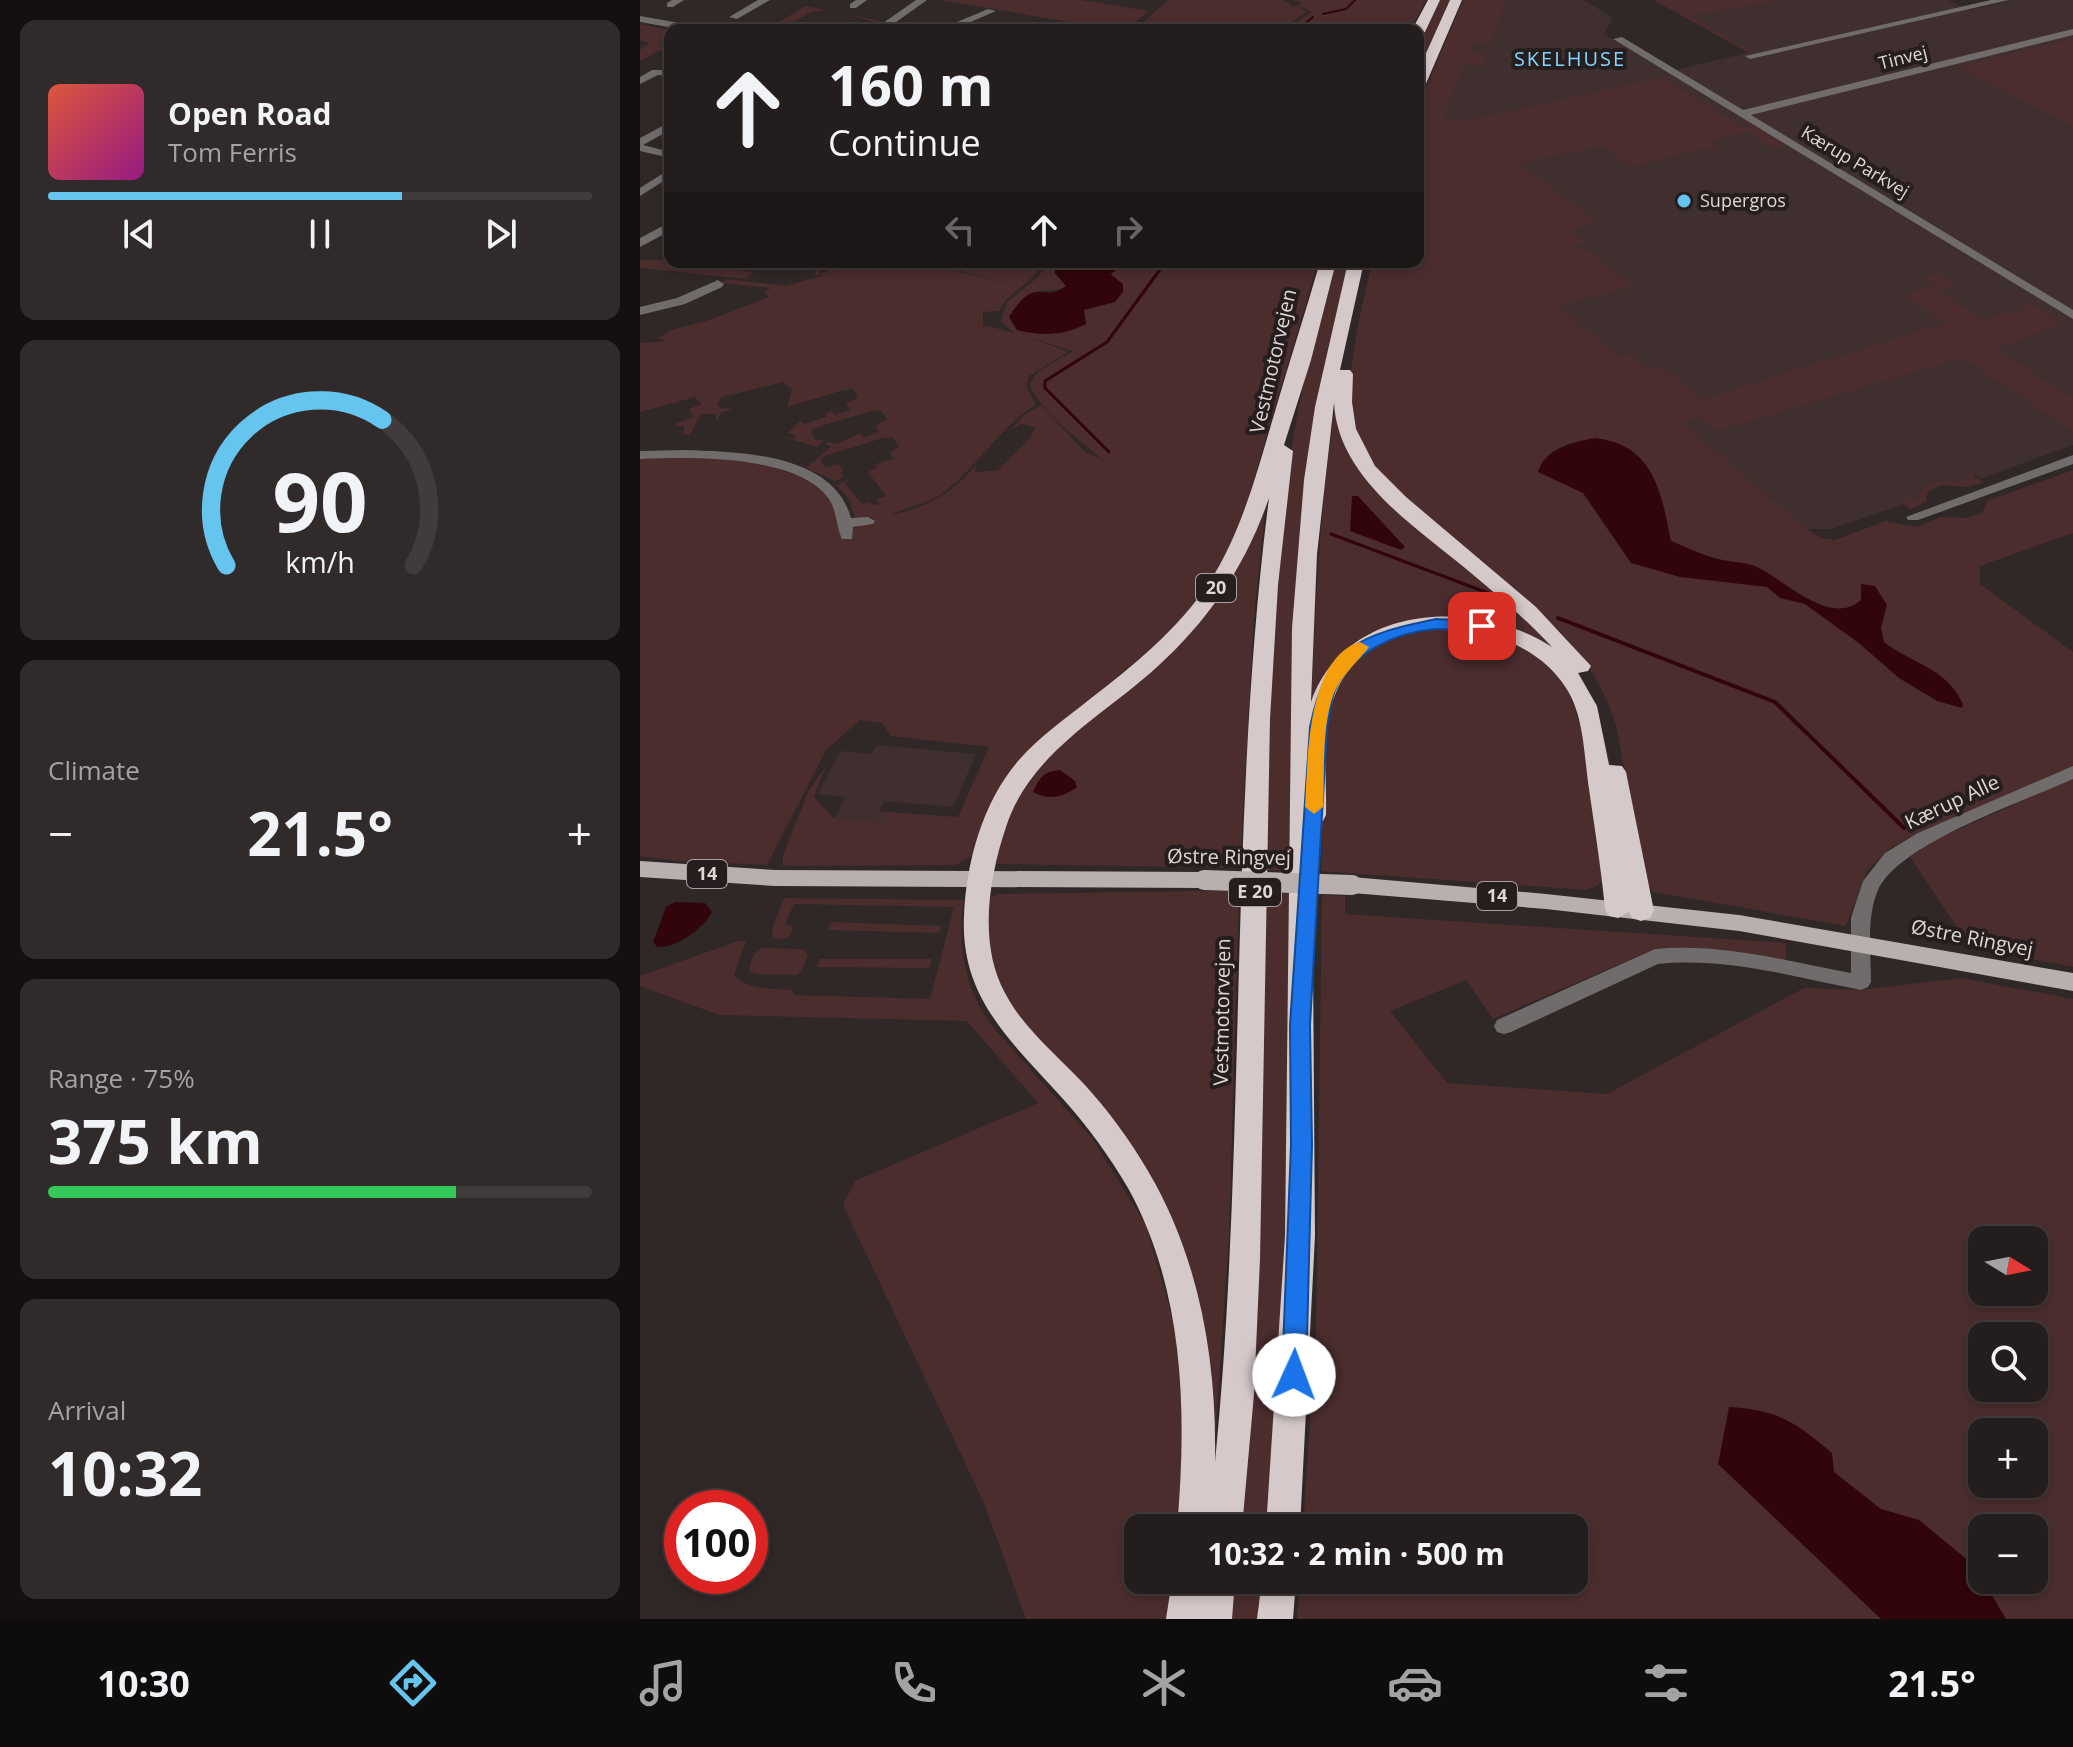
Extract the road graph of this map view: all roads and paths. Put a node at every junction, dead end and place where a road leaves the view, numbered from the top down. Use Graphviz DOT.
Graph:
graph roads {
  1 [pos="765,0"];
  2 [pos="919,0"];
  3 [pos="1434,0"];
  4 [pos="1456,0"];
  5 [pos="2004,0"];
  6 [pos="991,11"];
  7 [pos="734,17"];
  8 [pos="640,19"];
  9 [pos="668,24"];
  10 [pos="886,24"];
  11 [pos="958,24"];
  12 [pos="1422,24"];
  13 [pos="2073,32"];
  14 [pos="1618,39"];
  15 [pos="1750,56"];
  16 [pos="1424,72"];
  17 [pos="664,73"];
  18 [pos="640,81"];
  19 [pos="664,83"];
  20 [pos="1741,114"];
  21 [pos="664,129"];
  22 [pos="640,146"];
  23 [pos="664,153"];
  24 [pos="664,176"];
  25 [pos="640,193"];
  26 [pos="664,229"];
  27 [pos="640,243"];
  28 [pos="1326,268"];
  29 [pos="1355,268"];
  30 [pos="1363,268"];
  31 [pos="718,284"];
  32 [pos="640,311"];
  33 [pos="2073,315"];
  34 [pos="1305,345"];
  35 [pos="640,455"];
  36 [pos="2073,459"];
  37 [pos="1913,517"];
  38 [pos="868,521"];
  39 [pos="2073,772"];
  40 [pos="640,869"];
  41 [pos="981,880"];
  42 [pos="1630,910"];
  43 [pos="1861,942"];
  44 [pos="2073,982"];
  45 [pos="1300,1025"];
  46 [pos="1504,1026"];
  47 [pos="1194,1514"];
  48 [pos="1226,1514"];
  49 [pos="1284,1514"];
  50 [pos="1187,1594"];
  51 [pos="1217,1594"];
  52 [pos="1278,1594"];
  53 [pos="1184,1619"];
  54 [pos="1214,1619"];
  55 [pos="1275,1619"];
  1 -- 7 [label="street"];
  2 -- 10 [label="street"];
  3 -- 12 [label="highway"];
  4 -- 16 [label="highway"];
  5 -- 15 [label="street"];
  6 -- 11 [label="street"];
  8 -- 9 [label="street"];
  13 -- 20 [label="street, Tinvej"];
  14 -- 20 [label="street, Kærup Parkvej"];
  17 -- 18 [label="street"];
  18 -- 19 [label="street"];
  20 -- 33 [label="street, Kærup Parkvej"];
  21 -- 22 [label="street"];
  22 -- 23 [label="street"];
  24 -- 25 [label="street"];
  26 -- 27 [label="street"];
  28 -- 34 [label="highway, Vestmotorvejen / E 20"];
  29 -- 45 [label="highway, E 20"];
  30 -- 42 [label="highway"];
  31 -- 32 [label="street"];
  34 -- 41 [label="highway, 20"];
  34 -- 48 [label="highway, Vestmotorvejen / E 20"];
  35 -- 38 [label="street"];
  36 -- 37 [label="street"];
  39 -- 43 [label="street, Kærup Alle"];
  40 -- 41 [label="main road, Østre Ringvej / 14"];
  41 -- 42 [label="main road, Østre Ringvej / 14, bridge"];
  41 -- 47 [label="highway"];
  42 -- 43 [label="main road, Østre Ringvej / 14"];
  42 -- 45 [label="highway"];
  43 -- 44 [label="main road, Østre Ringvej / 14"];
  43 -- 46 [label="street"];
  45 -- 49 [label="highway, E 20"];
  50 -- 53 [label="highway"];
  51 -- 54 [label="highway"];
  52 -- 55 [label="highway"];
}
